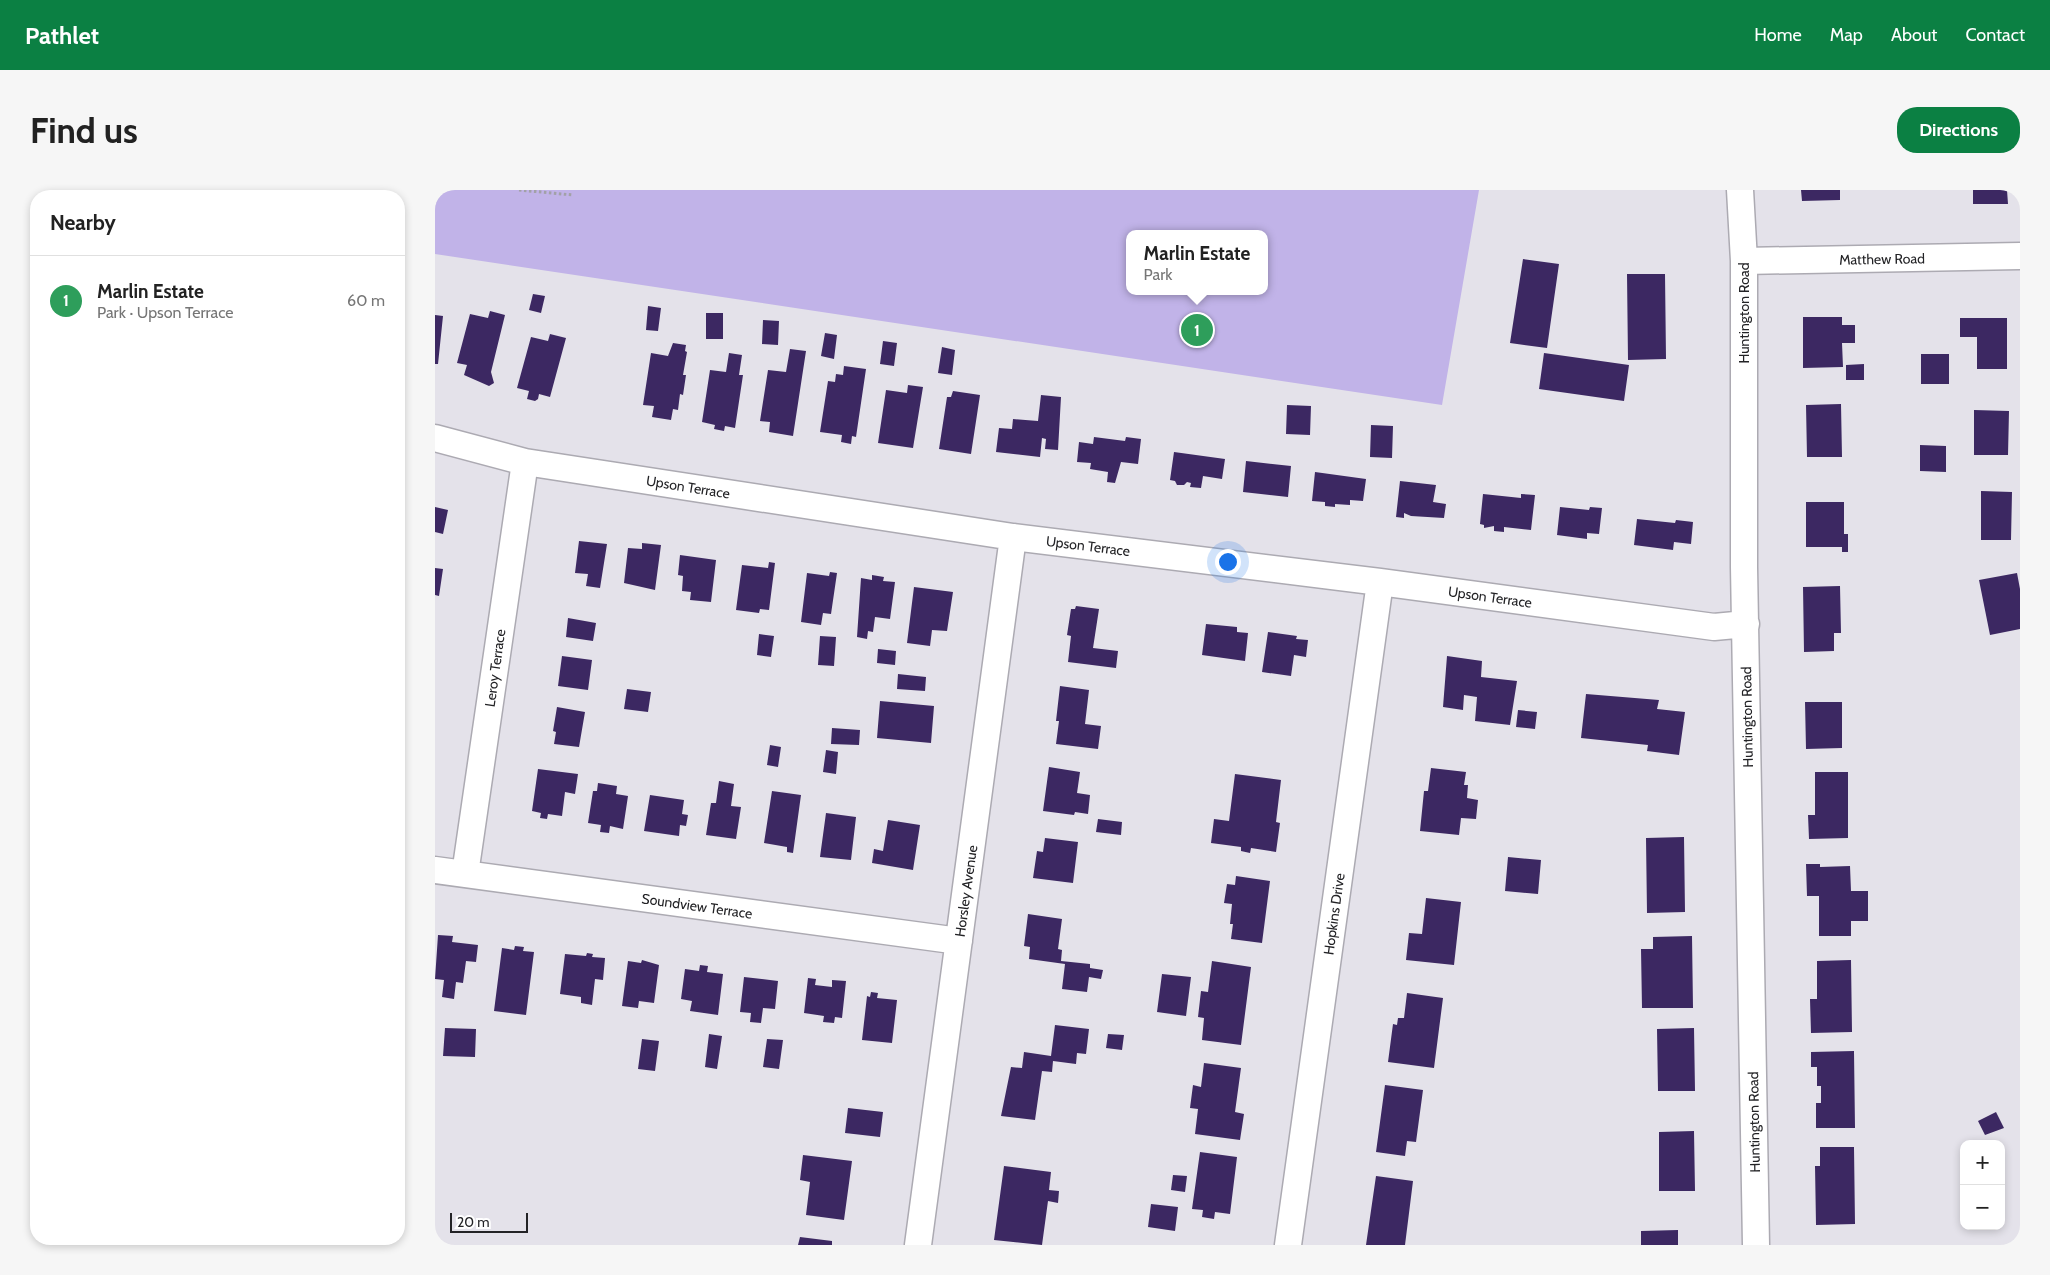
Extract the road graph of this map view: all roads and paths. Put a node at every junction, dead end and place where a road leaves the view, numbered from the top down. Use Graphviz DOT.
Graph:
graph roads {
  1 [pos="519,190"];
  2 [pos="1740,190"];
  3 [pos="573,195"];
  4 [pos="2020,256"];
  5 [pos="1744,261"];
  6 [pos="435,438"];
  7 [pos="525,462"];
  8 [pos="1013,537"];
  9 [pos="1380,582"];
  10 [pos="1746,624"];
  11 [pos="435,870"];
  12 [pos="465,874"];
  13 [pos="959,941"];
  14 [pos="917,1245"];
  15 [pos="1288,1245"];
  16 [pos="1756,1245"];
  1 -- 3 [label="path"];
  2 -- 5 [label="street, Huntington Road"];
  4 -- 5 [label="street, Matthew Road"];
  5 -- 10 [label="street, Huntington Road"];
  6 -- 7 [label="street, Upson Terrace"];
  7 -- 8 [label="street, Upson Terrace"];
  7 -- 12 [label="street, Leroy Terrace"];
  8 -- 9 [label="street, Upson Terrace"];
  8 -- 13 [label="street, Horsley Avenue"];
  9 -- 10 [label="street, Upson Terrace"];
  9 -- 15 [label="street, Hopkins Drive"];
  10 -- 16 [label="street, Huntington Road"];
  11 -- 12 [label="street, Soundview Terrace"];
  12 -- 13 [label="street, Soundview Terrace"];
  13 -- 14 [label="street, Horsley Avenue"];
}
